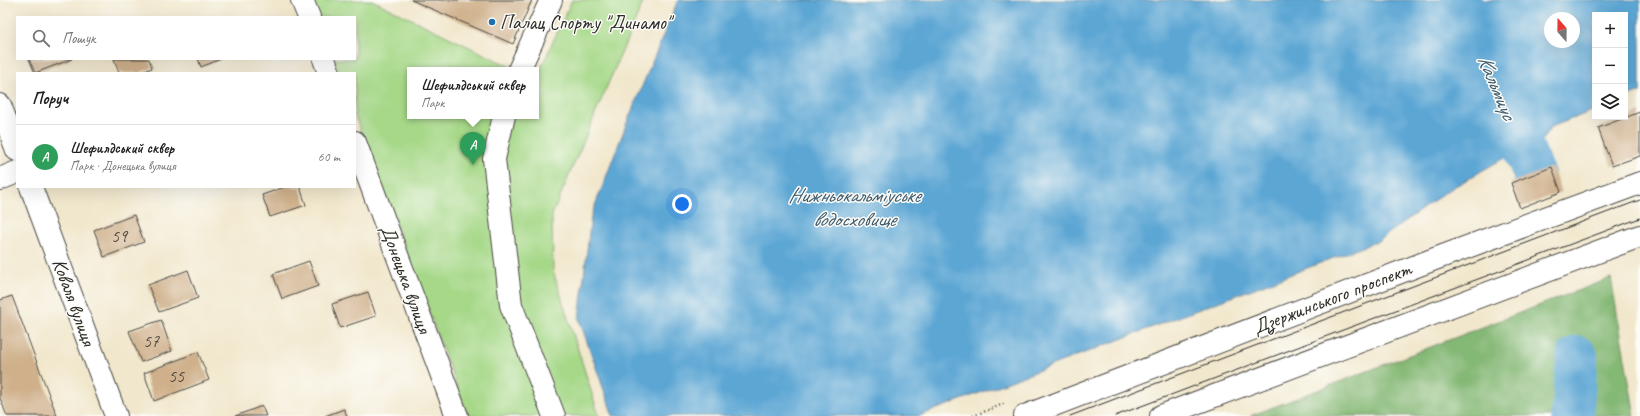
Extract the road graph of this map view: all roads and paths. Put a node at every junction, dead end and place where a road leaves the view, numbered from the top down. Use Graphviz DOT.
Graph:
graph roads {
  1 [pos="302,0"];
  2 [pos="551,0"];
  3 [pos="309,16"];
  4 [pos="324,60"];
  5 [pos="520,67"];
  6 [pos="330,72"];
  7 [pos="0,105"];
  8 [pos="503,119"];
  9 [pos="356,145"];
  10 [pos="16,147"];
  11 [pos="16,172"];
  12 [pos="0,179"];
  13 [pos="1640,183"];
  14 [pos="31,188"];
  15 [pos="1640,236"];
  16 [pos="116,416"];
  17 [pos="457,416"];
  18 [pos="554,416"];
  19 [pos="1025,416"];
  20 [pos="1161,416"];
  1 -- 3 [label="street"];
  2 -- 5 [label="street"];
  4 -- 6 [label="street"];
  7 -- 10 [label="street"];
  8 -- 18 [label="street"];
  9 -- 17 [label="street, Донецька вулиця"];
  11 -- 12 [label="street"];
  13 -- 19 [label="street, Дзержинського проспект"];
  14 -- 16 [label="street, Коваля вулиця"];
  15 -- 20 [label="street"];
}
